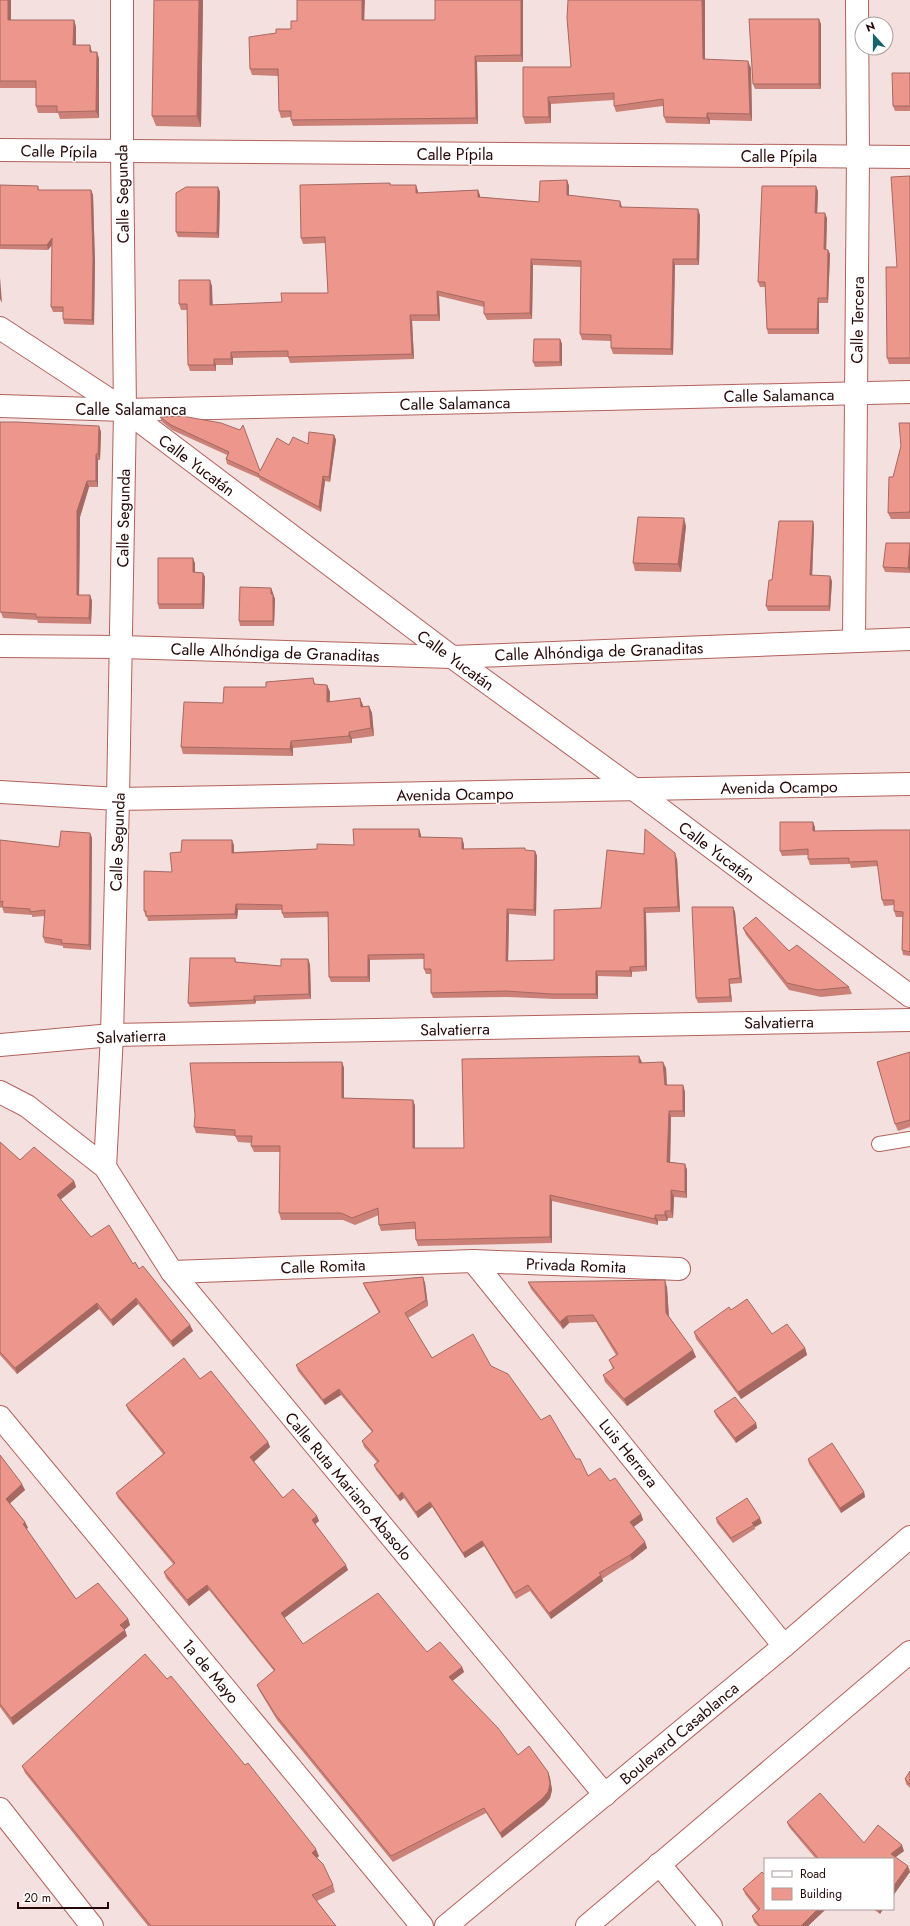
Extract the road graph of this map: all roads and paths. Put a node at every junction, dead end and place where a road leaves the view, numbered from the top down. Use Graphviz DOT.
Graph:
graph roads {
  1 [pos="122,0"];
  2 [pos="857,0"];
  3 [pos="0,150"];
  4 [pos="122,151"];
  5 [pos="858,156"];
  6 [pos="910,156"];
  7 [pos="0,328"];
  8 [pos="910,392"];
  9 [pos="856,393"];
  10 [pos="0,406"];
  11 [pos="125,410"];
  12 [pos="910,639"];
  13 [pos="854,640"];
  14 [pos="0,646"];
  15 [pos="121,647"];
  16 [pos="452,657"];
  17 [pos="910,784"];
  18 [pos="635,790"];
  19 [pos="0,792"];
  20 [pos="118,799"];
  21 [pos="910,996"];
  22 [pos="910,1020"];
  23 [pos="112,1036"];
  24 [pos="0,1045"];
  25 [pos="0,1092"];
  26 [pos="910,1139"];
  27 [pos="879,1144"];
  28 [pos="105,1168"];
  29 [pos="473,1261"];
  30 [pos="679,1269"];
  31 [pos="172,1272"];
  32 [pos="0,1417"];
  33 [pos="910,1537"];
  34 [pos="784,1646"];
  35 [pos="910,1652"];
  36 [pos="605,1795"];
  37 [pos="0,1809"];
  38 [pos="659,1864"];
  39 [pos="92,1926"];
  40 [pos="422,1926"];
  41 [pos="446,1926"];
  42 [pos="587,1926"];
  43 [pos="712,1926"];
  1 -- 4 [label="street, Calle Segunda"];
  2 -- 5 [label="street, Calle Tercera"];
  3 -- 4 [label="street, Calle Pípila"];
  4 -- 5 [label="street, Calle Pípila"];
  4 -- 11 [label="street, Calle Segunda"];
  5 -- 6 [label="street, Calle Pípila"];
  5 -- 9 [label="street, Calle Tercera"];
  7 -- 11 [label="street, Calle Yucatán"];
  8 -- 9 [label="street, Calle Salamanca"];
  9 -- 11 [label="street, Calle Salamanca"];
  9 -- 13 [label="street, Calle Tercera"];
  10 -- 11 [label="street, Calle Salamanca"];
  11 -- 15 [label="street, Calle Segunda"];
  11 -- 16 [label="street, Calle Yucatán"];
  12 -- 13 [label="street, Calle Alhóndiga de Granaditas"];
  13 -- 16 [label="street, Calle Alhóndiga de Granaditas"];
  14 -- 15 [label="street, Calle Alhóndiga de Granaditas"];
  15 -- 16 [label="street, Calle Alhóndiga de Granaditas"];
  15 -- 20 [label="street, Calle Segunda"];
  16 -- 18 [label="street, Calle Yucatán"];
  17 -- 18 [label="street, Avenida Ocampo"];
  18 -- 20 [label="street, Avenida Ocampo"];
  18 -- 21 [label="street, Calle Yucatán"];
  19 -- 20 [label="street, Avenida Ocampo"];
  20 -- 23 [label="street, Calle Segunda"];
  22 -- 23 [label="street, Salvatierra"];
  23 -- 24 [label="street, Salvatierra"];
  23 -- 28 [label="street"];
  25 -- 28 [label="street, Calle Ruta Mariano Abasolo"];
  26 -- 27 [label="lane"];
  28 -- 31 [label="street, Calle Ruta Mariano Abasolo"];
  29 -- 30 [label="street, Privada Romita"];
  29 -- 31 [label="street, Calle Romita"];
  29 -- 34 [label="street, Luis Herrera"];
  31 -- 36 [label="street, Calle Ruta Mariano Abasolo"];
  32 -- 40 [label="street, 1a de Mayo"];
  33 -- 34 [label="street, Boulevard Casablanca"];
  34 -- 36 [label="street, Boulevard Casablanca"];
  35 -- 38 [label="street"];
  36 -- 41 [label="street, Boulevard Casablanca"];
  37 -- 39 [label="street"];
  38 -- 42 [label="street"];
  38 -- 43 [label="street"];
}
